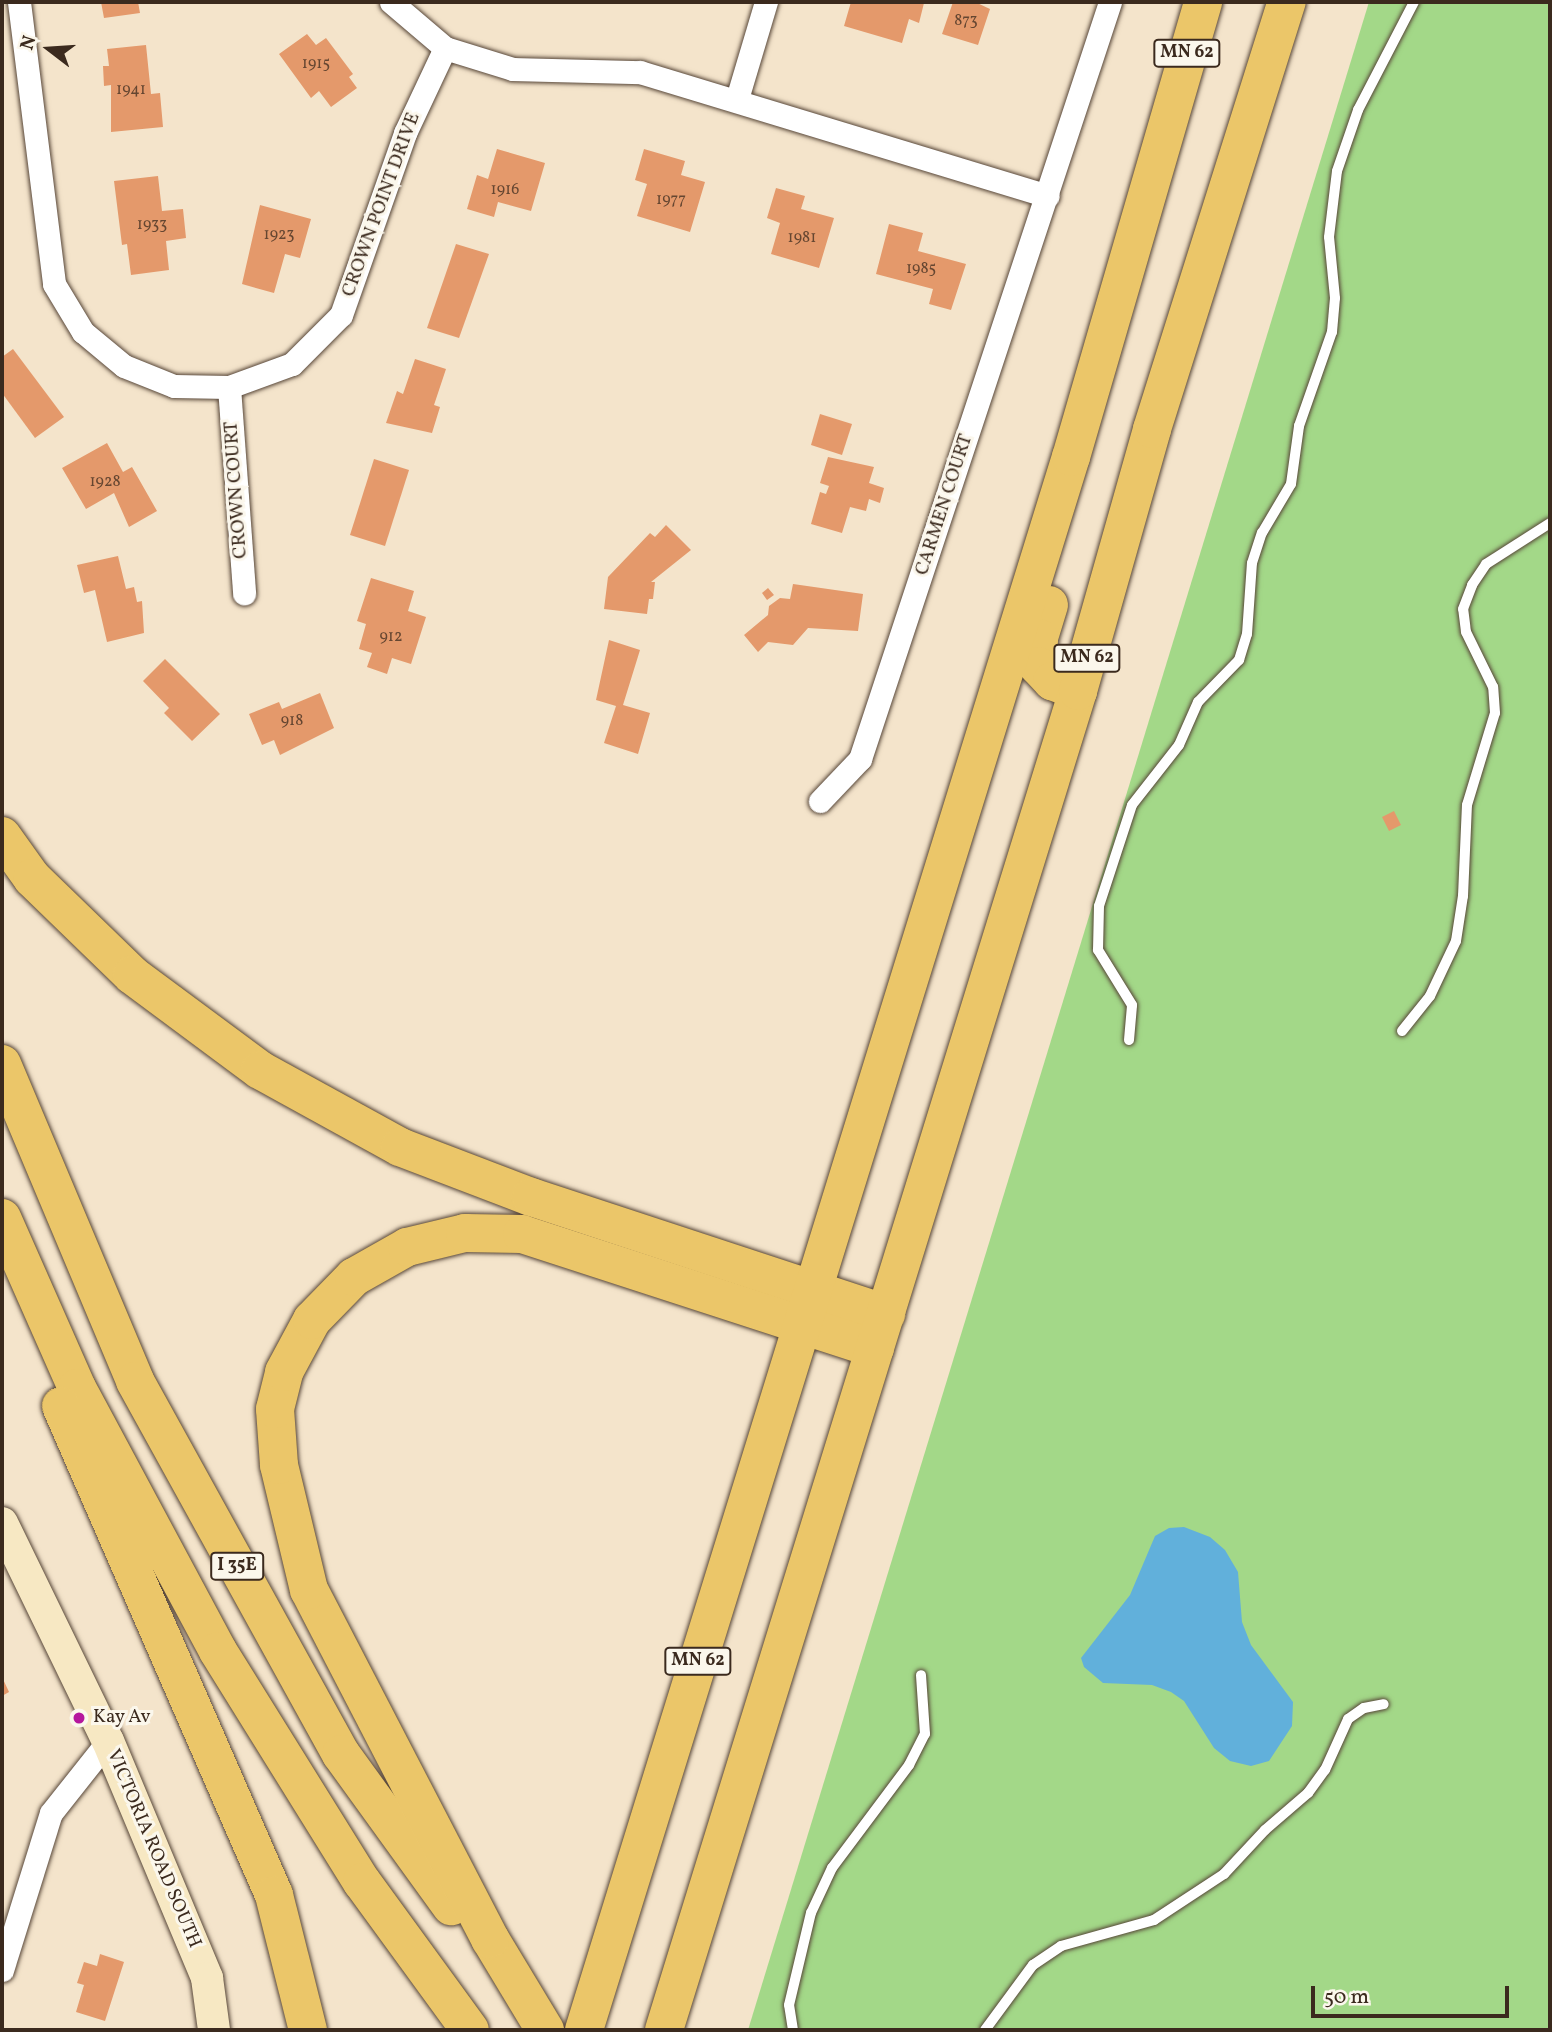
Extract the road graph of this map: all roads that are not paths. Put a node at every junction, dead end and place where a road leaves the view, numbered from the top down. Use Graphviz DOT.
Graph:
graph roads {
  1 [pos="19,2"];
  2 [pos="391,2"];
  3 [pos="766,2"];
  4 [pos="1110,2"];
  5 [pos="1203,2"];
  6 [pos="1267,2"];
  7 [pos="1287,2"];
  8 [pos="1414,2"];
  9 [pos="445,48"];
  10 [pos="737,99"];
  11 [pos="1172,104"];
  12 [pos="1048,196"];
  13 [pos="229,387"];
  14 [pos="1152,429"];
  15 [pos="1550,523"];
  16 [pos="244,593"];
  17 [pos="1078,691"];
  18 [pos="820,801"];
  19 [pos="2,836"];
  20 [pos="1402,1031"];
  21 [pos="1129,1040"];
  22 [pos="2,1064"];
  23 [pos="2,1218"];
  24 [pos="2,1251"];
  25 [pos="808,1309"];
  26 [pos="880,1331"];
  27 [pos="2,1523"];
  28 [pos="921,1675"];
  29 [pos="1384,1704"];
  30 [pos="108,1741"];
  31 [pos="2,1970"];
  32 [pos="589,2013"];
  33 [pos="214,2030"];
  34 [pos="308,2030"];
  35 [pos="470,2030"];
  36 [pos="542,2030"];
  37 [pos="664,2030"];
  38 [pos="793,2030"];
  39 [pos="985,2030"];
  1 -- 13 [label="street, CROWN POINT DRIVE"];
  2 -- 9 [label="street"];
  3 -- 10 [label="street"];
  4 -- 12 [label="street, CARMEN COURT"];
  5 -- 11 [label="highway, MN 62"];
  6 -- 14 [label="highway"];
  7 -- 14 [label="highway, MN 62"];
  8 -- 21 [label="lane"];
  9 -- 10 [label="street"];
  9 -- 13 [label="street, CROWN POINT DRIVE"];
  10 -- 12 [label="street"];
  11 -- 17 [label="highway"];
  11 -- 25 [label="highway, MN 62"];
  12 -- 18 [label="street, CARMEN COURT"];
  13 -- 16 [label="street, CROWN COURT"];
  14 -- 17 [label="highway, MN 62"];
  15 -- 20 [label="lane"];
  17 -- 26 [label="highway, MN 62"];
  19 -- 25 [label="highway"];
  22 -- 36 [label="highway, I 35E"];
  23 -- 35 [label="highway, I 35E"];
  24 -- 34 [label="highway"];
  25 -- 26 [label="highway"];
  25 -- 32 [label="highway, MN 62"];
  25 -- 36 [label="highway"];
  26 -- 37 [label="highway, MN 62"];
  27 -- 30 [label="street, VICTORIA ROAD SOUTH"];
  28 -- 38 [label="lane"];
  29 -- 39 [label="lane"];
  30 -- 31 [label="street"];
  30 -- 33 [label="street, VICTORIA ROAD SOUTH"];
}
